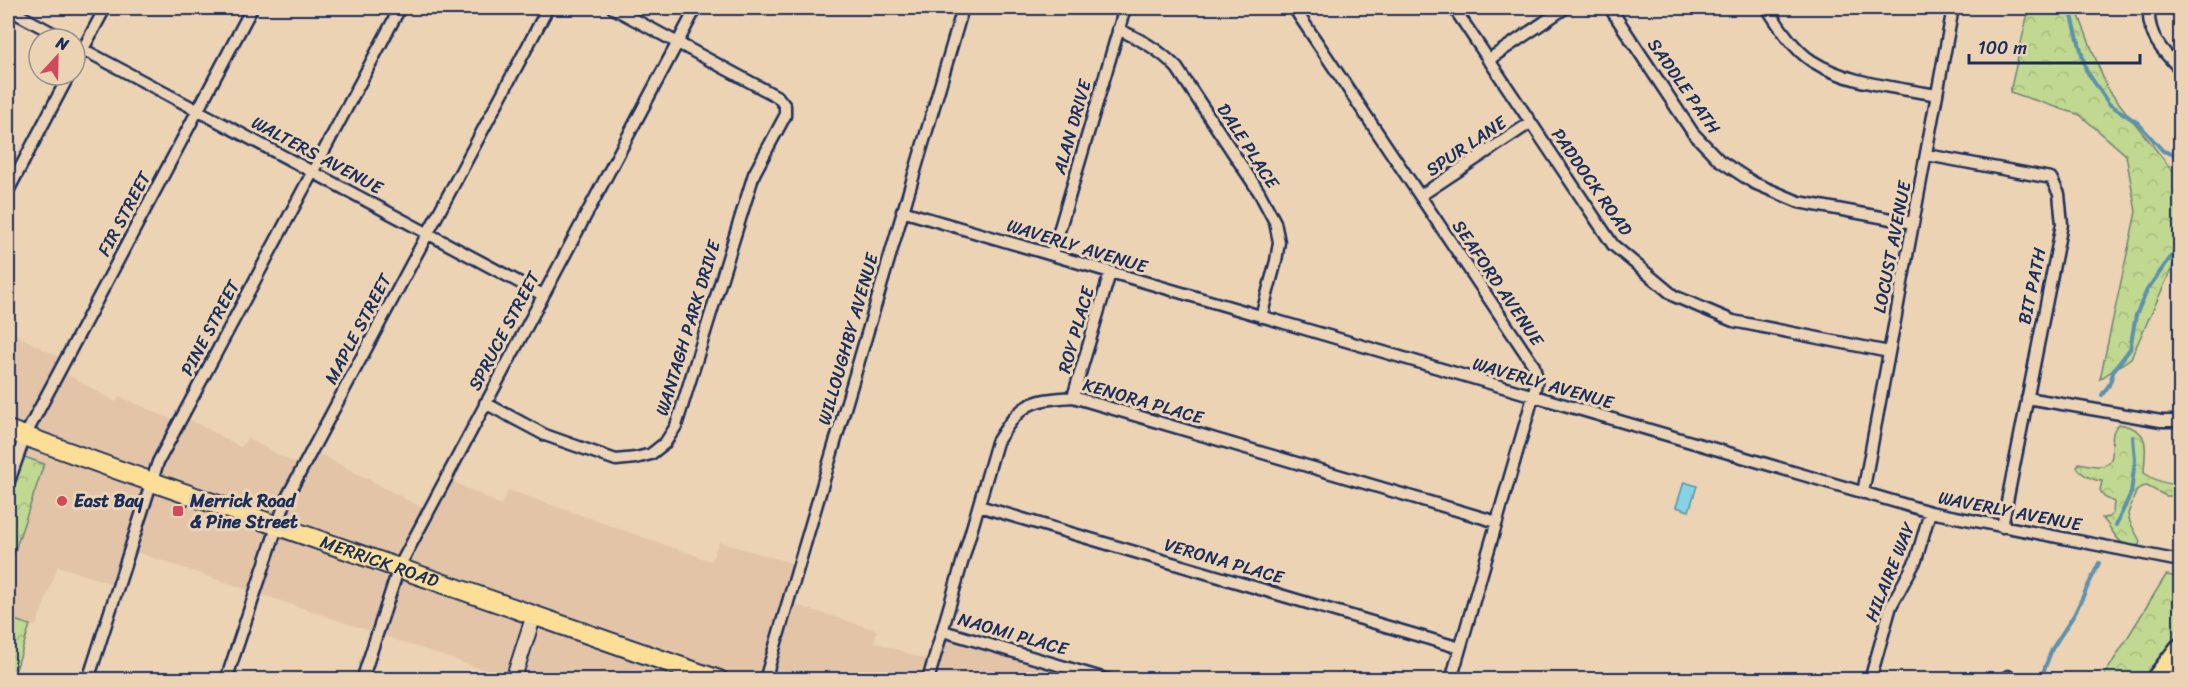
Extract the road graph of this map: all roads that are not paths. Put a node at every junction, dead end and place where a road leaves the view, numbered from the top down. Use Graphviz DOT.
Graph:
graph roads {
  1 [pos="105,8"];
  2 [pos="252,8"];
  3 [pos="400,8"];
  4 [pos="548,8"];
  5 [pos="613,8"];
  6 [pos="696,8"];
  7 [pos="963,8"];
  8 [pos="1125,8"];
  9 [pos="1294,8"];
  10 [pos="1454,8"];
  11 [pos="1565,8"];
  12 [pos="1610,8"];
  13 [pos="1767,8"];
  14 [pos="1953,8"];
  15 [pos="2149,8"];
  16 [pos="8,9"];
  17 [pos="42,27"];
  18 [pos="1118,29"];
  19 [pos="87,35"];
  20 [pos="678,42"];
  21 [pos="87,51"];
  22 [pos="1488,60"];
  23 [pos="2181,69"];
  24 [pos="63,87"];
  25 [pos="1937,95"];
  26 [pos="198,110"];
  27 [pos="1530,123"];
  28 [pos="1927,155"];
  29 [pos="312,172"];
  30 [pos="8,191"];
  31 [pos="1420,196"];
  32 [pos="902,212"];
  33 [pos="1913,223"];
  34 [pos="428,233"];
  35 [pos="1052,255"];
  36 [pos="1110,273"];
  37 [pos="543,295"];
  38 [pos="1261,317"];
  39 [pos="1889,351"];
  40 [pos="1073,397"];
  41 [pos="1533,397"];
  42 [pos="2026,398"];
  43 [pos="485,403"];
  44 [pos="2181,421"];
  45 [pos="8,430"];
  46 [pos="25,436"];
  47 [pos="151,481"];
  48 [pos="8,484"];
  49 [pos="1863,493"];
  50 [pos="979,506"];
  51 [pos="1930,512"];
  52 [pos="1497,522"];
  53 [pos="278,526"];
  54 [pos="2002,527"];
  55 [pos="2181,561"];
  56 [pos="399,567"];
  57 [pos="534,615"];
  58 [pos="943,631"];
  59 [pos="1460,648"];
  60 [pos="2181,650"];
  61 [pos="2181,672"];
  62 [pos="88,680"];
  63 [pos="226,680"];
  64 [pos="362,680"];
  65 [pos="513,680"];
  66 [pos="719,680"];
  67 [pos="765,680"];
  68 [pos="928,680"];
  69 [pos="1109,680"];
  70 [pos="1451,680"];
  71 [pos="1870,680"];
  72 [pos="2157,680"];
  73 [pos="2175,680"];
  1 -- 19 [label="street"];
  2 -- 26 [label="street, FIR STREET"];
  3 -- 29 [label="street, PINE STREET"];
  4 -- 34 [label="street, MAPLE STREET"];
  5 -- 20 [label="street"];
  6 -- 20 [label="street, SPRUCE STREET"];
  7 -- 32 [label="street, WILLOUGHBY AVENUE"];
  8 -- 18 [label="street, ALAN DRIVE"];
  9 -- 31 [label="street, SEAFORD AVENUE"];
  10 -- 22 [label="street, PADDOCK ROAD"];
  11 -- 22 [label="street"];
  12 -- 33 [label="street, SADDLE PATH"];
  13 -- 25 [label="street"];
  14 -- 25 [label="street, LOCUST AVENUE"];
  15 -- 23 [label="street"];
  16 -- 17 [label="street"];
  18 -- 35 [label="street, ALAN DRIVE"];
  18 -- 38 [label="street, DALE PLACE"];
  20 -- 37 [label="street, SPRUCE STREET"];
  20 -- 43 [label="street, WANTAGH PARK DRIVE"];
  21 -- 26 [label="street, WALTERS AVENUE"];
  22 -- 27 [label="street, PADDOCK ROAD"];
  24 -- 30 [label="street"];
  25 -- 28 [label="street, LOCUST AVENUE"];
  26 -- 29 [label="street, WALTERS AVENUE"];
  26 -- 46 [label="street, FIR STREET"];
  27 -- 31 [label="street, SPUR LANE"];
  27 -- 39 [label="street, PADDOCK ROAD"];
  28 -- 33 [label="street, LOCUST AVENUE"];
  28 -- 42 [label="street, BIT PATH"];
  29 -- 34 [label="street, WALTERS AVENUE"];
  29 -- 47 [label="street, PINE STREET"];
  31 -- 41 [label="street, SEAFORD AVENUE"];
  32 -- 35 [label="street, WAVERLY AVENUE"];
  32 -- 67 [label="street, WILLOUGHBY AVENUE"];
  33 -- 39 [label="street, LOCUST AVENUE"];
  34 -- 37 [label="street, WALTERS AVENUE"];
  34 -- 53 [label="street, MAPLE STREET"];
  35 -- 36 [label="street, WAVERLY AVENUE"];
  36 -- 38 [label="street, WAVERLY AVENUE"];
  36 -- 40 [label="street, ROY PLACE"];
  37 -- 43 [label="street, SPRUCE STREET"];
  38 -- 41 [label="street, WAVERLY AVENUE"];
  39 -- 49 [label="street, LOCUST AVENUE"];
  40 -- 50 [label="street, KENORA PLACE"];
  40 -- 52 [label="street, KENORA PLACE"];
  41 -- 49 [label="street, WAVERLY AVENUE"];
  41 -- 52 [label="street, SEAFORD AVENUE"];
  42 -- 44 [label="street"];
  42 -- 54 [label="street, BIT PATH"];
  43 -- 56 [label="street, SPRUCE STREET"];
  45 -- 46 [label="main road, MERRICK ROAD"];
  46 -- 47 [label="main road, MERRICK ROAD"];
  46 -- 48 [label="street, FIR STREET"];
  47 -- 53 [label="main road, MERRICK ROAD"];
  47 -- 62 [label="street, PINE STREET"];
  49 -- 51 [label="street, WAVERLY AVENUE"];
  50 -- 58 [label="street, KENORA PLACE"];
  50 -- 59 [label="street, VERONA PLACE"];
  51 -- 54 [label="street, WAVERLY AVENUE"];
  51 -- 71 [label="street, HILAIRE WAY"];
  52 -- 59 [label="street, SEAFORD AVENUE"];
  53 -- 56 [label="main road, MERRICK ROAD"];
  53 -- 63 [label="street, MAPLE STREET"];
  54 -- 55 [label="street, WAVERLY AVENUE"];
  56 -- 57 [label="main road, MERRICK ROAD"];
  56 -- 64 [label="street, SPRUCE STREET"];
  57 -- 65 [label="street"];
  57 -- 66 [label="main road, MERRICK ROAD"];
  58 -- 68 [label="street, KENORA PLACE"];
  58 -- 69 [label="street, NAOMI PLACE"];
  59 -- 70 [label="street, SEAFORD AVENUE"];
  60 -- 72 [label="highway"];
  61 -- 73 [label="highway"];
}
